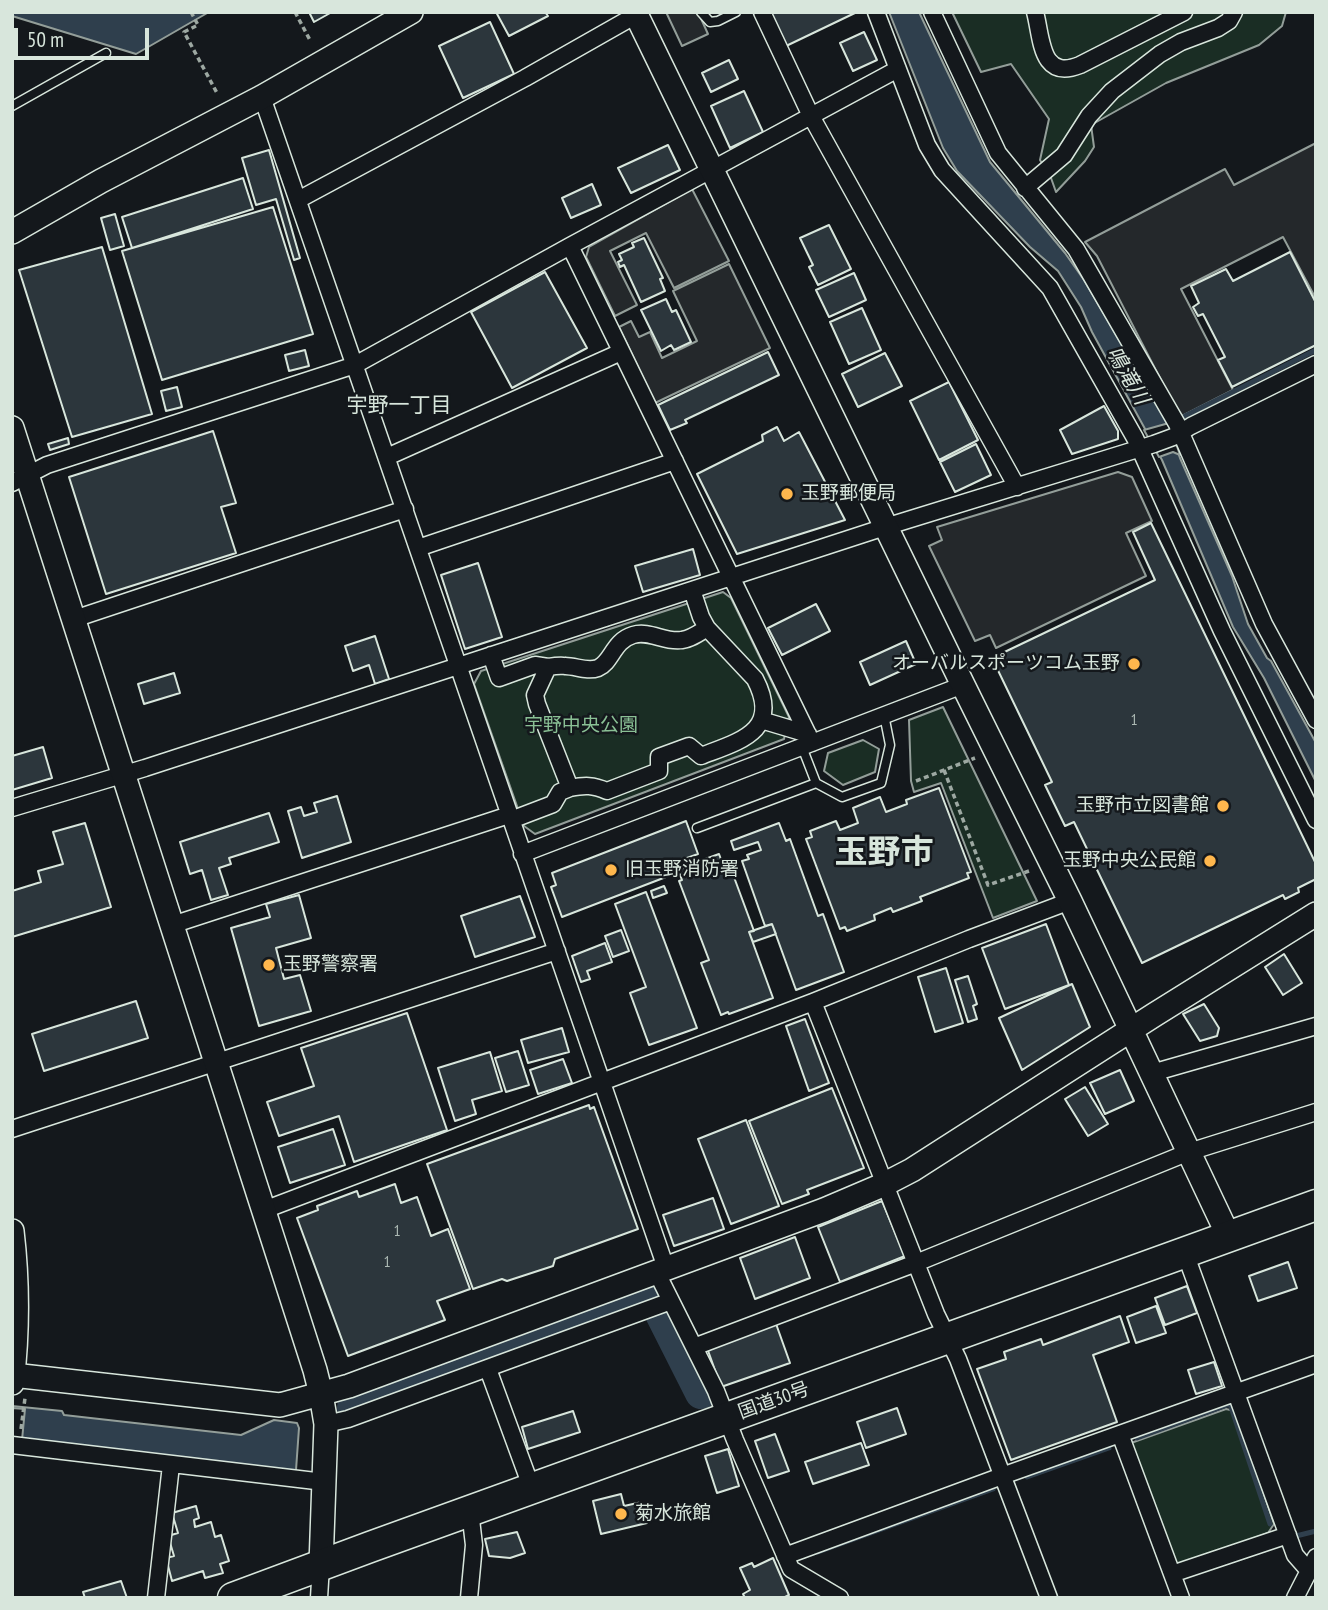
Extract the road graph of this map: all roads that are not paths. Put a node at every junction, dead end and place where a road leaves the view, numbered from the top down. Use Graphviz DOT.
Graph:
graph roads {
  1 [pos="411,12"];
  2 [pos="701,12"];
  3 [pos="736,12"];
  4 [pos="762,12"];
  5 [pos="876,12"];
  6 [pos="932,12"];
  7 [pos="1035,12"];
  8 [pos="1184,12"];
  9 [pos="1234,12"];
  10 [pos="635,14"];
  11 [pos="106,53"];
  12 [pos="898,69"];
  13 [pos="262,97"];
  14 [pos="12,106"];
  15 [pos="811,116"];
  16 [pos="712,169"];
  17 [pos="1025,188"];
  18 [pos="298,200"];
  19 [pos="12,232"];
  20 [pos="570,246"];
  21 [pos="621,352"];
  22 [pos="1316,364"];
  23 [pos="355,365"];
  24 [pos="12,428"];
  25 [pos="1177,435"];
  26 [pos="1147,447"];
  27 [pos="387,457"];
  28 [pos="675,461"];
  29 [pos="20,479"];
  30 [pos="1017,486"];
  31 [pos="405,509"];
  32 [pos="885,527"];
  33 [pos="418,548"];
  34 [pos="732,578"];
  35 [pos="692,590"];
  36 [pos="74,619"];
  37 [pos="706,628"];
  38 [pos="491,655"];
  39 [pos="458,666"];
  40 [pos="548,667"];
  41 [pos="962,685"];
  42 [pos="884,715"];
  43 [pos="761,720"];
  44 [pos="1316,720"];
  45 [pos="808,741"];
  46 [pos="124,774"];
  47 [pos="816,783"];
  48 [pos="570,788"];
  49 [pos="12,808"];
  50 [pos="510,817"];
  51 [pos="1316,820"];
  52 [pos="697,828"];
  53 [pos="522,854"];
  54 [pos="1070,901"];
  55 [pos="1316,914"];
  56 [pos="172,925"];
  57 [pos="557,951"];
  58 [pos="813,1002"];
  59 [pos="1316,1026"];
  60 [pos="1131,1029"];
  61 [pos="216,1063"];
  62 [pos="1152,1073"];
  63 [pos="602,1081"];
  64 [pos="1316,1112"];
  65 [pos="12,1129"];
  66 [pos="1189,1152"];
  67 [pos="885,1184"];
  68 [pos="1316,1205"];
  69 [pos="264,1210"];
  70 [pos="12,1231"];
  71 [pos="1229,1237"];
  72 [pos="1185,1253"];
  73 [pos="916,1263"];
  74 [pos="661,1270"];
  75 [pos="662,1305"];
  76 [pos="948,1338"];
  77 [pos="694,1347"];
  78 [pos="1316,1364"];
  79 [pos="488,1369"];
  80 [pos="13,1376"];
  81 [pos="12,1382"];
  82 [pos="1237,1392"];
  83 [pos="321,1394"];
  84 [pos="726,1419"];
  85 [pos="326,1424"];
  86 [pos="1120,1434"];
  87 [pos="16,1442"];
  88 [pos="171,1465"];
  89 [pos="1002,1476"];
  90 [pos="324,1482"];
  91 [pos="532,1489"];
  92 [pos="470,1511"];
  93 [pos="1288,1535"];
  94 [pos="785,1556"];
  95 [pos="1312,1564"];
  96 [pos="321,1565"];
  97 [pos="1172,1574"];
  98 [pos="156,1598"];
  99 [pos="233,1598"];
  100 [pos="319,1598"];
  101 [pos="469,1598"];
  102 [pos="840,1598"];
  103 [pos="1049,1598"];
  104 [pos="1181,1598"];
  105 [pos="1295,1598"];
  1 -- 13 [label="street"];
  2 -- 3 [label="lane"];
  4 -- 15 [label="street"];
  5 -- 12 [label="street"];
  6 -- 17 [label="street"];
  7 -- 8 [label="street"];
  9 -- 17 [label="street"];
  10 -- 16 [label="street"];
  10 -- 18 [label="street"];
  11 -- 14 [label="lane"];
  12 -- 15 [label="street"];
  12 -- 26 [label="street"];
  13 -- 18 [label="street"];
  13 -- 19 [label="street"];
  15 -- 16 [label="street"];
  15 -- 30 [label="street"];
  16 -- 20 [label="street"];
  16 -- 32 [label="street"];
  17 -- 25 [label="street"];
  18 -- 23 [label="street"];
  20 -- 21 [label="street"];
  20 -- 23 [label="street"];
  21 -- 27 [label="street"];
  21 -- 28 [label="street"];
  22 -- 25 [label="street"];
  23 -- 27 [label="street"];
  23 -- 29 [label="street"];
  24 -- 29 [label="street"];
  25 -- 26 [label="street"];
  25 -- 44 [label="street"];
  26 -- 30 [label="street"];
  26 -- 51 [label="street"];
  27 -- 31 [label="street"];
  28 -- 33 [label="street"];
  28 -- 34 [label="street"];
  29 -- 36 [label="street"];
  30 -- 32 [label="street"];
  31 -- 33 [label="street"];
  31 -- 36 [label="street"];
  32 -- 34 [label="street"];
  32 -- 41 [label="street"];
  33 -- 39 [label="street"];
  34 -- 35 [label="street"];
  34 -- 45 [label="street"];
  35 -- 37 [label="street"];
  35 -- 38 [label="street"];
  36 -- 46 [label="street"];
  37 -- 40 [label="street"];
  37 -- 43 [label="street"];
  38 -- 39 [label="street"];
  38 -- 40 [label="street"];
  39 -- 46 [label="street"];
  39 -- 50 [label="street"];
  40 -- 48 [label="street"];
  41 -- 42 [label="street"];
  41 -- 54 [label="street"];
  42 -- 45 [label="street"];
  42 -- 47 [label="lane"];
  43 -- 45 [label="street"];
  43 -- 48 [label="street"];
  45 -- 47 [label="lane"];
  45 -- 53 [label="street"];
  46 -- 49 [label="street"];
  46 -- 56 [label="street"];
  47 -- 52 [label="lane"];
  48 -- 50 [label="street"];
  50 -- 53 [label="street"];
  50 -- 56 [label="street"];
  53 -- 57 [label="street"];
  54 -- 58 [label="street"];
  54 -- 60 [label="street"];
  55 -- 60 [label="street"];
  56 -- 61 [label="street"];
  57 -- 61 [label="street"];
  57 -- 63 [label="street"];
  58 -- 63 [label="street"];
  58 -- 67 [label="street"];
  59 -- 62 [label="street"];
  60 -- 62 [label="street"];
  60 -- 67 [label="street"];
  61 -- 65 [label="street"];
  61 -- 69 [label="street"];
  62 -- 66 [label="street"];
  63 -- 69 [label="street"];
  63 -- 74 [label="street"];
  64 -- 66 [label="street"];
  66 -- 71 [label="street"];
  66 -- 73 [label="street"];
  67 -- 73 [label="street"];
  67 -- 74 [label="street"];
  68 -- 71 [label="highway, 国道30号"];
  69 -- 83 [label="street"];
  70 -- 80 [label="street"];
  71 -- 72 [label="highway, 国道30号"];
  72 -- 76 [label="highway, 国道30号"];
  72 -- 82 [label="street"];
  73 -- 76 [label="street"];
  73 -- 77 [label="street"];
  74 -- 75 [label="street"];
  74 -- 83 [label="street"];
  75 -- 77 [label="street"];
  75 -- 79 [label="street"];
  76 -- 84 [label="highway, 国道30号"];
  76 -- 89 [label="street"];
  77 -- 84 [label="street"];
  78 -- 82 [label="street"];
  79 -- 85 [label="street"];
  79 -- 91 [label="street"];
  80 -- 81 [label="street"];
  80 -- 83 [label="street"];
  82 -- 86 [label="street"];
  82 -- 93 [label="street"];
  83 -- 85 [label="street"];
  84 -- 91 [label="highway, 国道30号"];
  84 -- 94 [label="street"];
  85 -- 90 [label="street"];
  86 -- 89 [label="street"];
  86 -- 97 [label="street"];
  87 -- 88 [label="street"];
  88 -- 90 [label="street"];
  88 -- 98 [label="street"];
  89 -- 94 [label="street"];
  89 -- 103 [label="street"];
  90 -- 96 [label="street"];
  91 -- 92 [label="highway, 国道30号"];
  92 -- 96 [label="highway, 国道30号"];
  92 -- 101 [label="street"];
  93 -- 95 [label="street"];
  93 -- 97 [label="street"];
  94 -- 102 [label="street"];
  95 -- 105 [label="street"];
  96 -- 99 [label="highway, 国道30号"];
  96 -- 100 [label="street"];
  97 -- 104 [label="street"];
}
